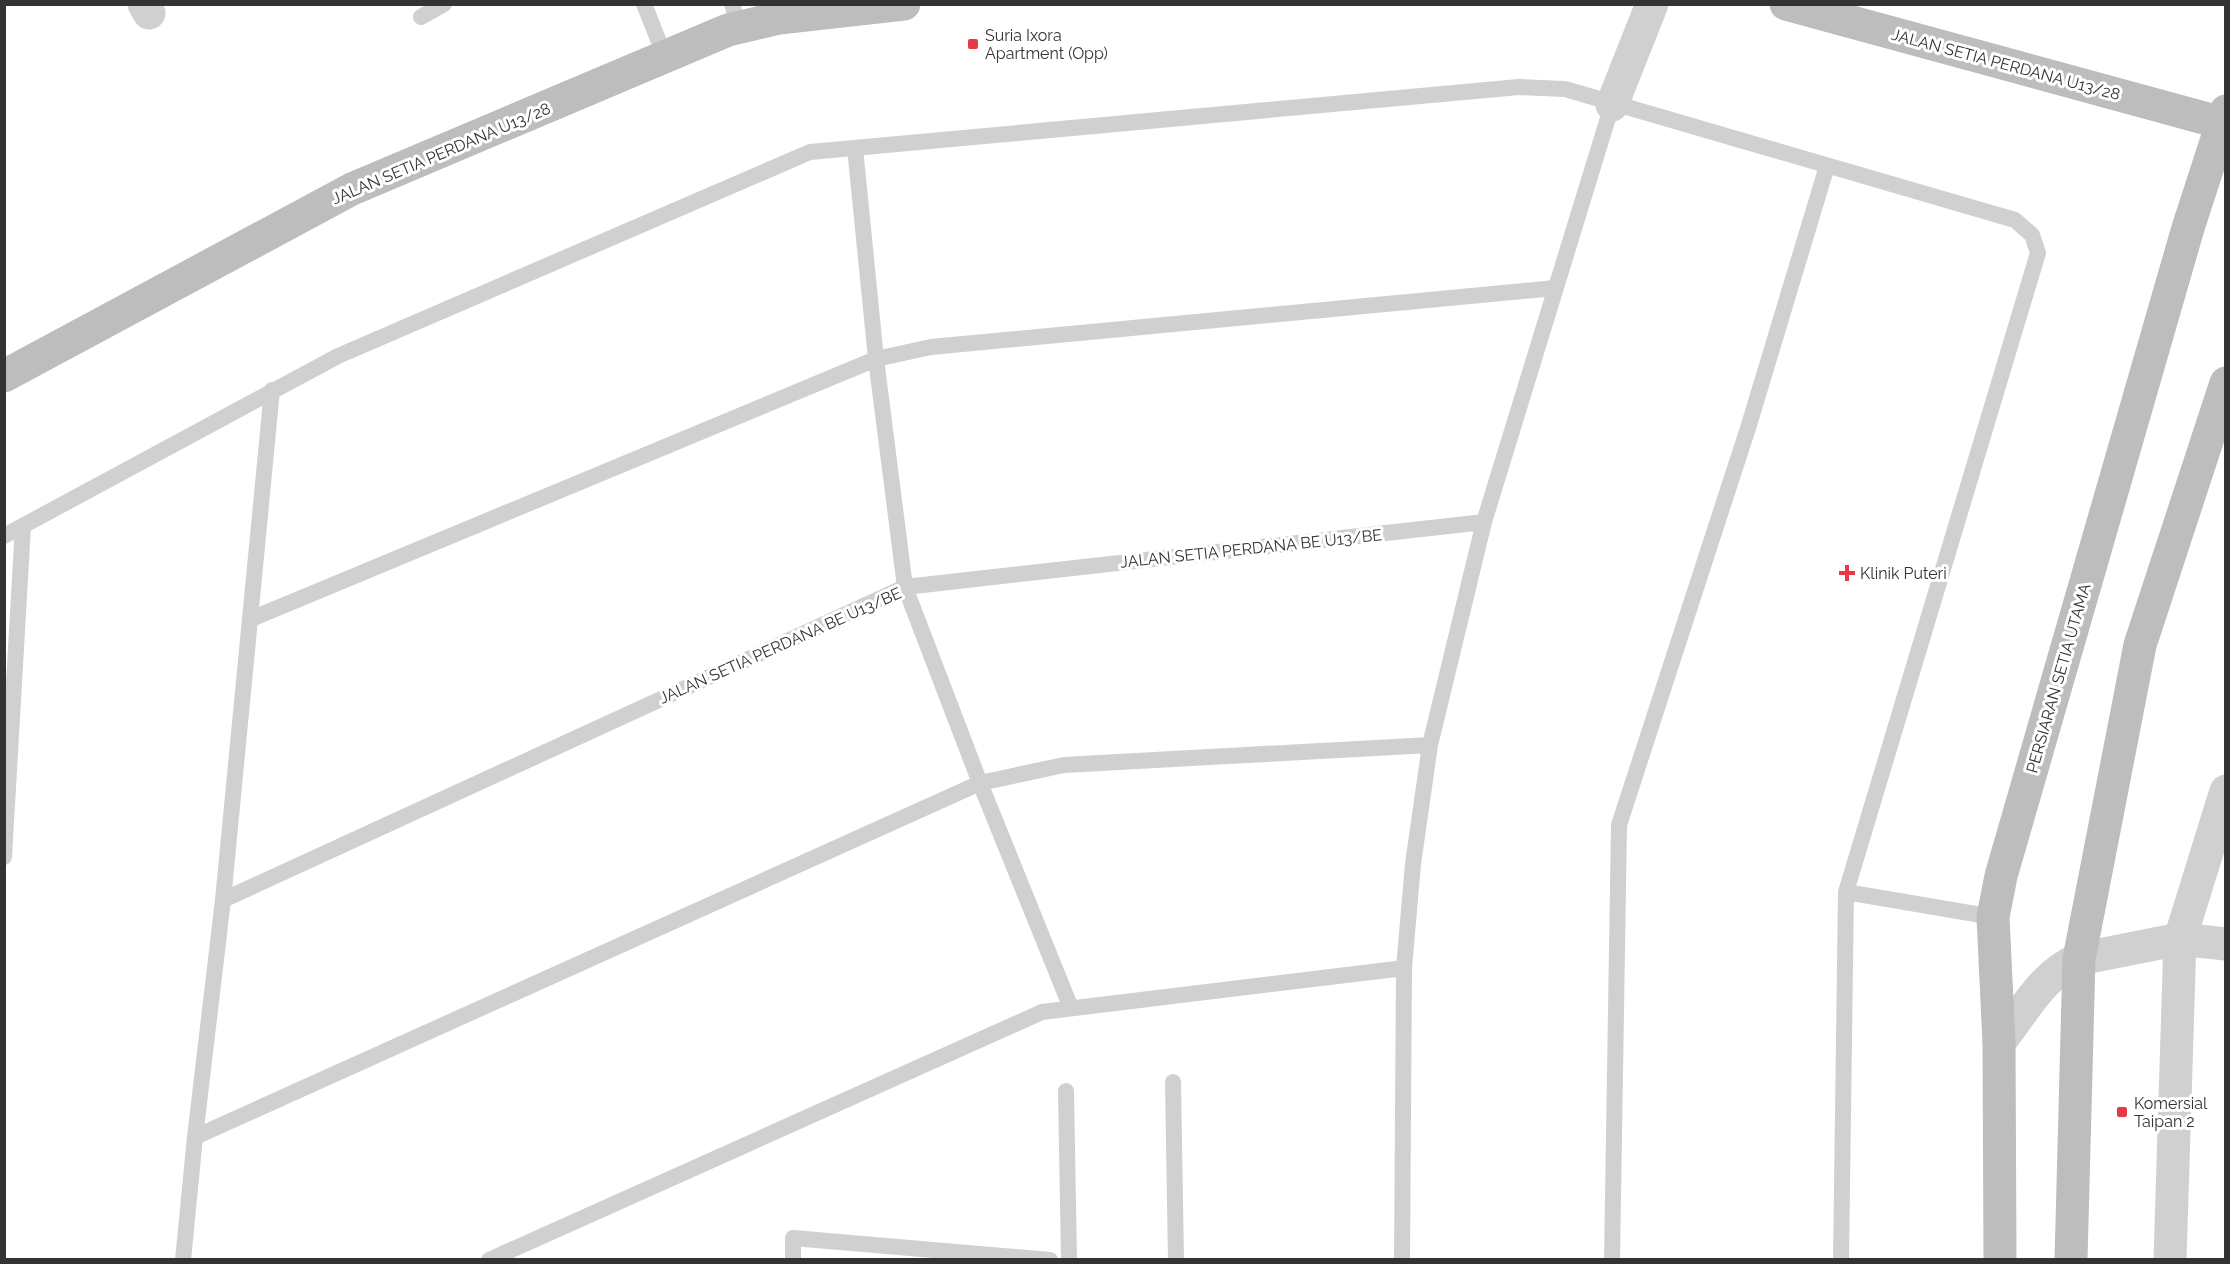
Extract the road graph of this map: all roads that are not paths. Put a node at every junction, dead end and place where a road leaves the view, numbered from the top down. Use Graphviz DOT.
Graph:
graph roads {
  1 [pos="444,4"];
  2 [pos="644,4"];
  3 [pos="904,4"];
  4 [pos="1652,4"];
  5 [pos="1786,4"];
  6 [pos="735,16"];
  7 [pos="421,17"];
  8 [pos="665,57"];
  9 [pos="1612,105"];
  10 [pos="2224,119"];
  11 [pos="855,148"];
  12 [pos="1827,166"];
  13 [pos="1555,288"];
  14 [pos="876,359"];
  15 [pos="4,376"];
  16 [pos="2226,383"];
  17 [pos="272,390"];
  18 [pos="1484,522"];
  19 [pos="23,526"];
  20 [pos="4,536"];
  21 [pos="905,587"];
  22 [pos="250,619"];
  23 [pos="1430,745"];
  24 [pos="980,783"];
  25 [pos="2226,791"];
  26 [pos="4,857"];
  27 [pos="1846,892"];
  28 [pos="223,900"];
  29 [pos="1993,917"];
  30 [pos="2180,939"];
  31 [pos="2226,944"];
  32 [pos="2079,958"];
  33 [pos="1404,968"];
  34 [pos="1071,1008"];
  35 [pos="1999,1044"];
  36 [pos="1173,1082"];
  37 [pos="1066,1091"];
  38 [pos="195,1137"];
  39 [pos="183,1260"];
  40 [pos="489,1260"];
  41 [pos="793,1260"];
  42 [pos="1050,1260"];
  43 [pos="1069,1260"];
  44 [pos="1176,1260"];
  45 [pos="1402,1260"];
  46 [pos="1612,1260"];
  47 [pos="1840,1260"];
  48 [pos="2000,1260"];
  49 [pos="2071,1260"];
  50 [pos="2170,1260"];
  1 -- 7 [label="lane"];
  2 -- 8 [label="lane"];
  3 -- 6 [label="street, JALAN SETIA PERDANA U13/28"];
  4 -- 9 [label="street"];
  5 -- 10 [label="street, JALAN SETIA PERDANA U13/28"];
  6 -- 8 [label="street, JALAN SETIA PERDANA U13/28"];
  8 -- 15 [label="street, JALAN SETIA PERDANA U13/28"];
  9 -- 11 [label="lane"];
  9 -- 12 [label="lane"];
  9 -- 13 [label="lane"];
  10 -- 29 [label="street, PERSIARAN SETIA UTAMA"];
  11 -- 14 [label="lane"];
  11 -- 17 [label="lane"];
  12 -- 27 [label="lane"];
  12 -- 46 [label="lane"];
  13 -- 14 [label="lane"];
  13 -- 18 [label="lane"];
  14 -- 21 [label="lane"];
  14 -- 22 [label="lane"];
  16 -- 32 [label="street"];
  17 -- 19 [label="lane"];
  17 -- 22 [label="lane"];
  18 -- 21 [label="lane, JALAN SETIA PERDANA BE U13/BE"];
  18 -- 23 [label="lane"];
  19 -- 20 [label="lane"];
  19 -- 26 [label="lane"];
  21 -- 24 [label="lane"];
  21 -- 28 [label="lane, JALAN SETIA PERDANA BE U13/BE"];
  22 -- 28 [label="lane"];
  23 -- 24 [label="lane"];
  23 -- 33 [label="lane"];
  24 -- 34 [label="lane"];
  24 -- 38 [label="lane"];
  25 -- 30 [label="street"];
  27 -- 29 [label="lane"];
  27 -- 47 [label="lane"];
  28 -- 38 [label="lane"];
  29 -- 35 [label="street, PERSIARAN SETIA UTAMA"];
  30 -- 31 [label="street"];
  30 -- 32 [label="street"];
  30 -- 50 [label="street"];
  32 -- 35 [label="street"];
  32 -- 49 [label="street"];
  33 -- 34 [label="lane"];
  33 -- 45 [label="lane"];
  34 -- 40 [label="lane"];
  35 -- 48 [label="street, PERSIARAN SETIA UTAMA"];
  36 -- 44 [label="lane"];
  37 -- 43 [label="lane"];
  38 -- 39 [label="lane"];
  41 -- 42 [label="lane"];
}
